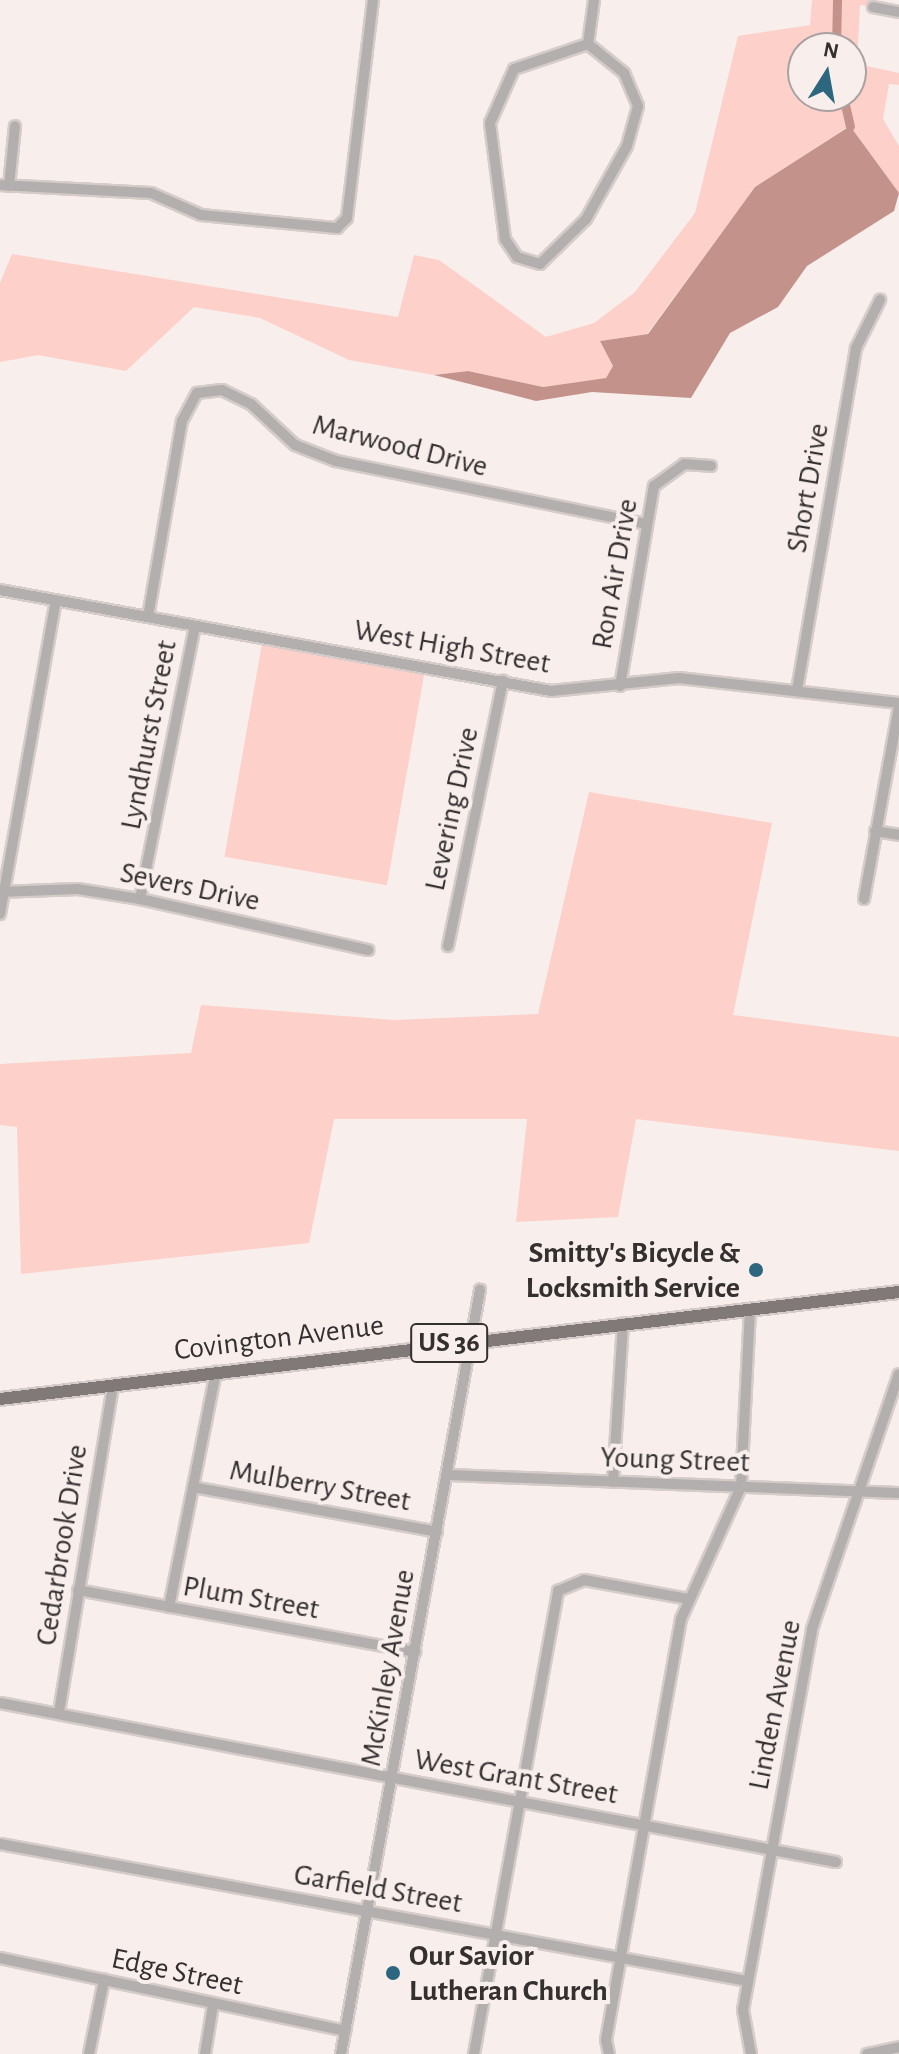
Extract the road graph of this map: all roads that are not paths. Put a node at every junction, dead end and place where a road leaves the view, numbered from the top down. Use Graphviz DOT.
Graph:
graph roads {
  1 [pos="373,0"];
  2 [pos="594,0"];
  3 [pos="873,7"];
  4 [pos="899,12"];
  5 [pos="588,44"];
  6 [pos="15,126"];
  7 [pos="4,185"];
  8 [pos="880,300"];
  9 [pos="711,466"];
  10 [pos="647,524"];
  11 [pos="0,590"];
  12 [pos="56,601"];
  13 [pos="148,617"];
  14 [pos="195,627"];
  15 [pos="503,681"];
  16 [pos="620,686"];
  17 [pos="797,690"];
  18 [pos="899,705"];
  19 [pos="875,831"];
  20 [pos="899,835"];
  21 [pos="2,892"];
  22 [pos="140,899"];
  23 [pos="864,899"];
  24 [pos="0,914"];
  25 [pos="448,946"];
  26 [pos="368,950"];
  27 [pos="480,1290"];
  28 [pos="899,1292"];
  29 [pos="750,1309"];
  30 [pos="623,1323"];
  31 [pos="473,1340"];
  32 [pos="216,1372"];
  33 [pos="899,1374"];
  34 [pos="113,1386"];
  35 [pos="0,1399"];
  36 [pos="449,1475"];
  37 [pos="613,1482"];
  38 [pos="193,1487"];
  39 [pos="741,1487"];
  40 [pos="857,1491"];
  41 [pos="899,1493"];
  42 [pos="437,1532"];
  43 [pos="78,1590"];
  44 [pos="689,1599"];
  45 [pos="169,1607"];
  46 [pos="415,1652"];
  47 [pos="0,1703"];
  48 [pos="59,1712"];
  49 [pos="393,1779"];
  50 [pos="518,1801"];
  51 [pos="645,1825"];
  52 [pos="0,1844"];
  53 [pos="771,1848"];
  54 [pos="836,1862"];
  55 [pos="369,1911"];
  56 [pos="495,1935"];
  57 [pos="0,1958"];
  58 [pos="621,1960"];
  59 [pos="104,1980"];
  60 [pos="747,1981"];
  61 [pos="213,2005"];
  62 [pos="345,2031"];
  63 [pos="899,2047"];
  64 [pos="89,2054"];
  65 [pos="205,2054"];
  66 [pos="341,2054"];
  67 [pos="474,2054"];
  68 [pos="609,2054"];
  69 [pos="751,2054"];
  70 [pos="867,2054"];
  1 -- 7 [label="street"];
  2 -- 5 [label="street"];
  3 -- 4 [label="street"];
  5 -- 5 [label="street"];
  6 -- 7 [label="street"];
  8 -- 17 [label="street, Short Drive"];
  9 -- 10 [label="street, Ron Air Drive"];
  10 -- 13 [label="street, Marwood Drive"];
  10 -- 16 [label="street, Ron Air Drive"];
  11 -- 12 [label="street, West High Street"];
  12 -- 13 [label="street, West High Street"];
  12 -- 21 [label="street"];
  13 -- 14 [label="street, West High Street"];
  14 -- 15 [label="street, West High Street"];
  14 -- 22 [label="street, Lyndhurst Street"];
  15 -- 16 [label="street, West High Street"];
  15 -- 25 [label="street, Levering Drive"];
  16 -- 17 [label="street, West High Street"];
  17 -- 18 [label="street, West High Street"];
  18 -- 19 [label="street"];
  19 -- 20 [label="street"];
  19 -- 23 [label="street"];
  21 -- 22 [label="street, Severs Drive"];
  21 -- 24 [label="street"];
  22 -- 26 [label="street, Severs Drive"];
  27 -- 31 [label="street, McKinley Avenue"];
  28 -- 29 [label="main road, Covington Avenue / US 36"];
  29 -- 30 [label="main road, Covington Avenue / US 36"];
  29 -- 39 [label="street"];
  30 -- 31 [label="main road, Covington Avenue / US 36"];
  30 -- 37 [label="street"];
  31 -- 32 [label="main road, Covington Avenue / US 36"];
  31 -- 36 [label="street, McKinley Avenue"];
  32 -- 34 [label="main road, Covington Avenue / US 36"];
  32 -- 38 [label="street"];
  33 -- 40 [label="street, Linden Avenue"];
  34 -- 35 [label="main road, Covington Avenue / US 36"];
  34 -- 43 [label="street, Cedarbrook Drive"];
  36 -- 37 [label="street, Young Street"];
  36 -- 42 [label="street, McKinley Avenue"];
  37 -- 39 [label="street, Young Street"];
  38 -- 42 [label="street, Mulberry Street"];
  38 -- 45 [label="street"];
  39 -- 40 [label="street, Young Street"];
  39 -- 44 [label="street"];
  40 -- 41 [label="street, Young Street"];
  40 -- 53 [label="street, Linden Avenue"];
  42 -- 46 [label="street, McKinley Avenue"];
  43 -- 45 [label="street, Plum Street"];
  43 -- 48 [label="street, Cedarbrook Drive"];
  44 -- 50 [label="street"];
  44 -- 51 [label="street"];
  45 -- 46 [label="street, Plum Street"];
  46 -- 49 [label="street, McKinley Avenue"];
  47 -- 48 [label="street, West Grant Street"];
  48 -- 49 [label="street, West Grant Street"];
  49 -- 50 [label="street, West Grant Street"];
  49 -- 55 [label="street, McKinley Avenue"];
  50 -- 51 [label="street, West Grant Street"];
  50 -- 56 [label="street"];
  51 -- 53 [label="street, West Grant Street"];
  51 -- 58 [label="street"];
  52 -- 55 [label="street, Garfield Street"];
  53 -- 54 [label="street, West Grant Street"];
  53 -- 60 [label="street, Linden Avenue"];
  55 -- 56 [label="street, Garfield Street"];
  55 -- 62 [label="street, McKinley Avenue"];
  56 -- 58 [label="street, Garfield Street"];
  56 -- 67 [label="street"];
  57 -- 59 [label="street, Edge Street"];
  58 -- 60 [label="street, Garfield Street"];
  58 -- 68 [label="street"];
  59 -- 61 [label="street, Edge Street"];
  59 -- 64 [label="street"];
  60 -- 69 [label="street, Linden Avenue"];
  61 -- 62 [label="street, Edge Street"];
  61 -- 65 [label="street"];
  62 -- 66 [label="street, McKinley Avenue"];
  63 -- 70 [label="street"];
}
